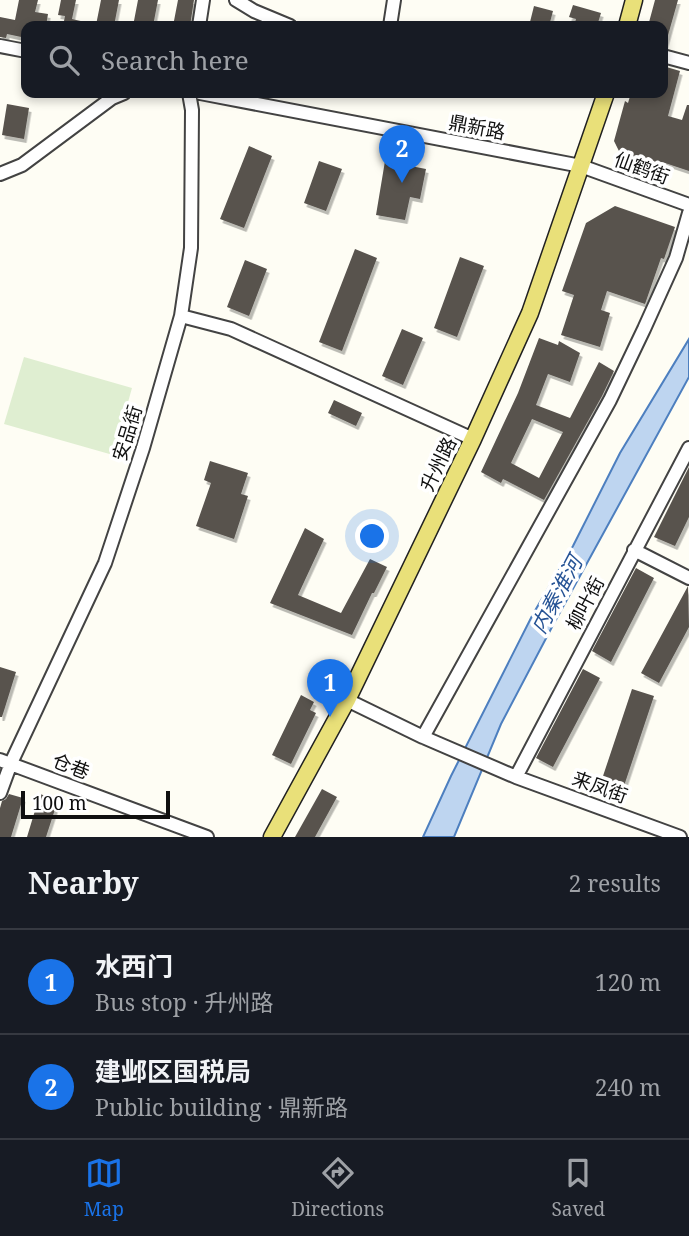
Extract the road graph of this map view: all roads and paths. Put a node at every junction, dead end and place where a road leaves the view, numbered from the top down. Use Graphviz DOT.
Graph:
graph roads {
  1 [pos="203,0"];
  2 [pos="236,0"];
  3 [pos="394,0"];
  4 [pos="634,0"];
  5 [pos="200,21"];
  6 [pos="278,21"];
  7 [pos="391,21"];
  8 [pos="628,21"];
  9 [pos="0,46"];
  10 [pos="21,50"];
  11 [pos="668,57"];
  12 [pos="689,63"];
  13 [pos="110,98"];
  14 [pos="190,98"];
  15 [pos="226,98"];
  16 [pos="604,98"];
  17 [pos="581,166"];
  18 [pos="0,174"];
  19 [pos="689,205"];
  20 [pos="689,214"];
  21 [pos="181,316"];
  22 [pos="473,439"];
  23 [pos="689,448"];
  24 [pos="635,550"];
  25 [pos="689,578"];
  26 [pos="347,700"];
  27 [pos="423,737"];
  28 [pos="5,762"];
  29 [pos="512,775"];
  30 [pos="0,793"];
  31 [pos="207,837"];
  32 [pos="272,837"];
  33 [pos="680,837"];
  1 -- 5 [label="street"];
  2 -- 6 [label="street"];
  3 -- 7 [label="street"];
  4 -- 8 [label="main road"];
  9 -- 10 [label="street"];
  11 -- 12 [label="street"];
  13 -- 18 [label="street"];
  14 -- 21 [label="street, 安品街"];
  15 -- 17 [label="street, 鼎新路"];
  16 -- 17 [label="main road, 升州路"];
  17 -- 19 [label="street, 仙鹤街"];
  17 -- 22 [label="main road, 升州路"];
  20 -- 27 [label="street"];
  21 -- 22 [label="street"];
  21 -- 28 [label="street, 安品街"];
  22 -- 26 [label="main road, 升州路"];
  23 -- 24 [label="street, 柳叶街"];
  24 -- 25 [label="street"];
  24 -- 29 [label="street, 柳叶街"];
  26 -- 27 [label="street"];
  26 -- 32 [label="main road, 升州路"];
  27 -- 29 [label="street, 来凤街"];
  28 -- 30 [label="street, 安品街"];
  28 -- 31 [label="street, 仓巷"];
  29 -- 33 [label="street, 来凤街"];
}
